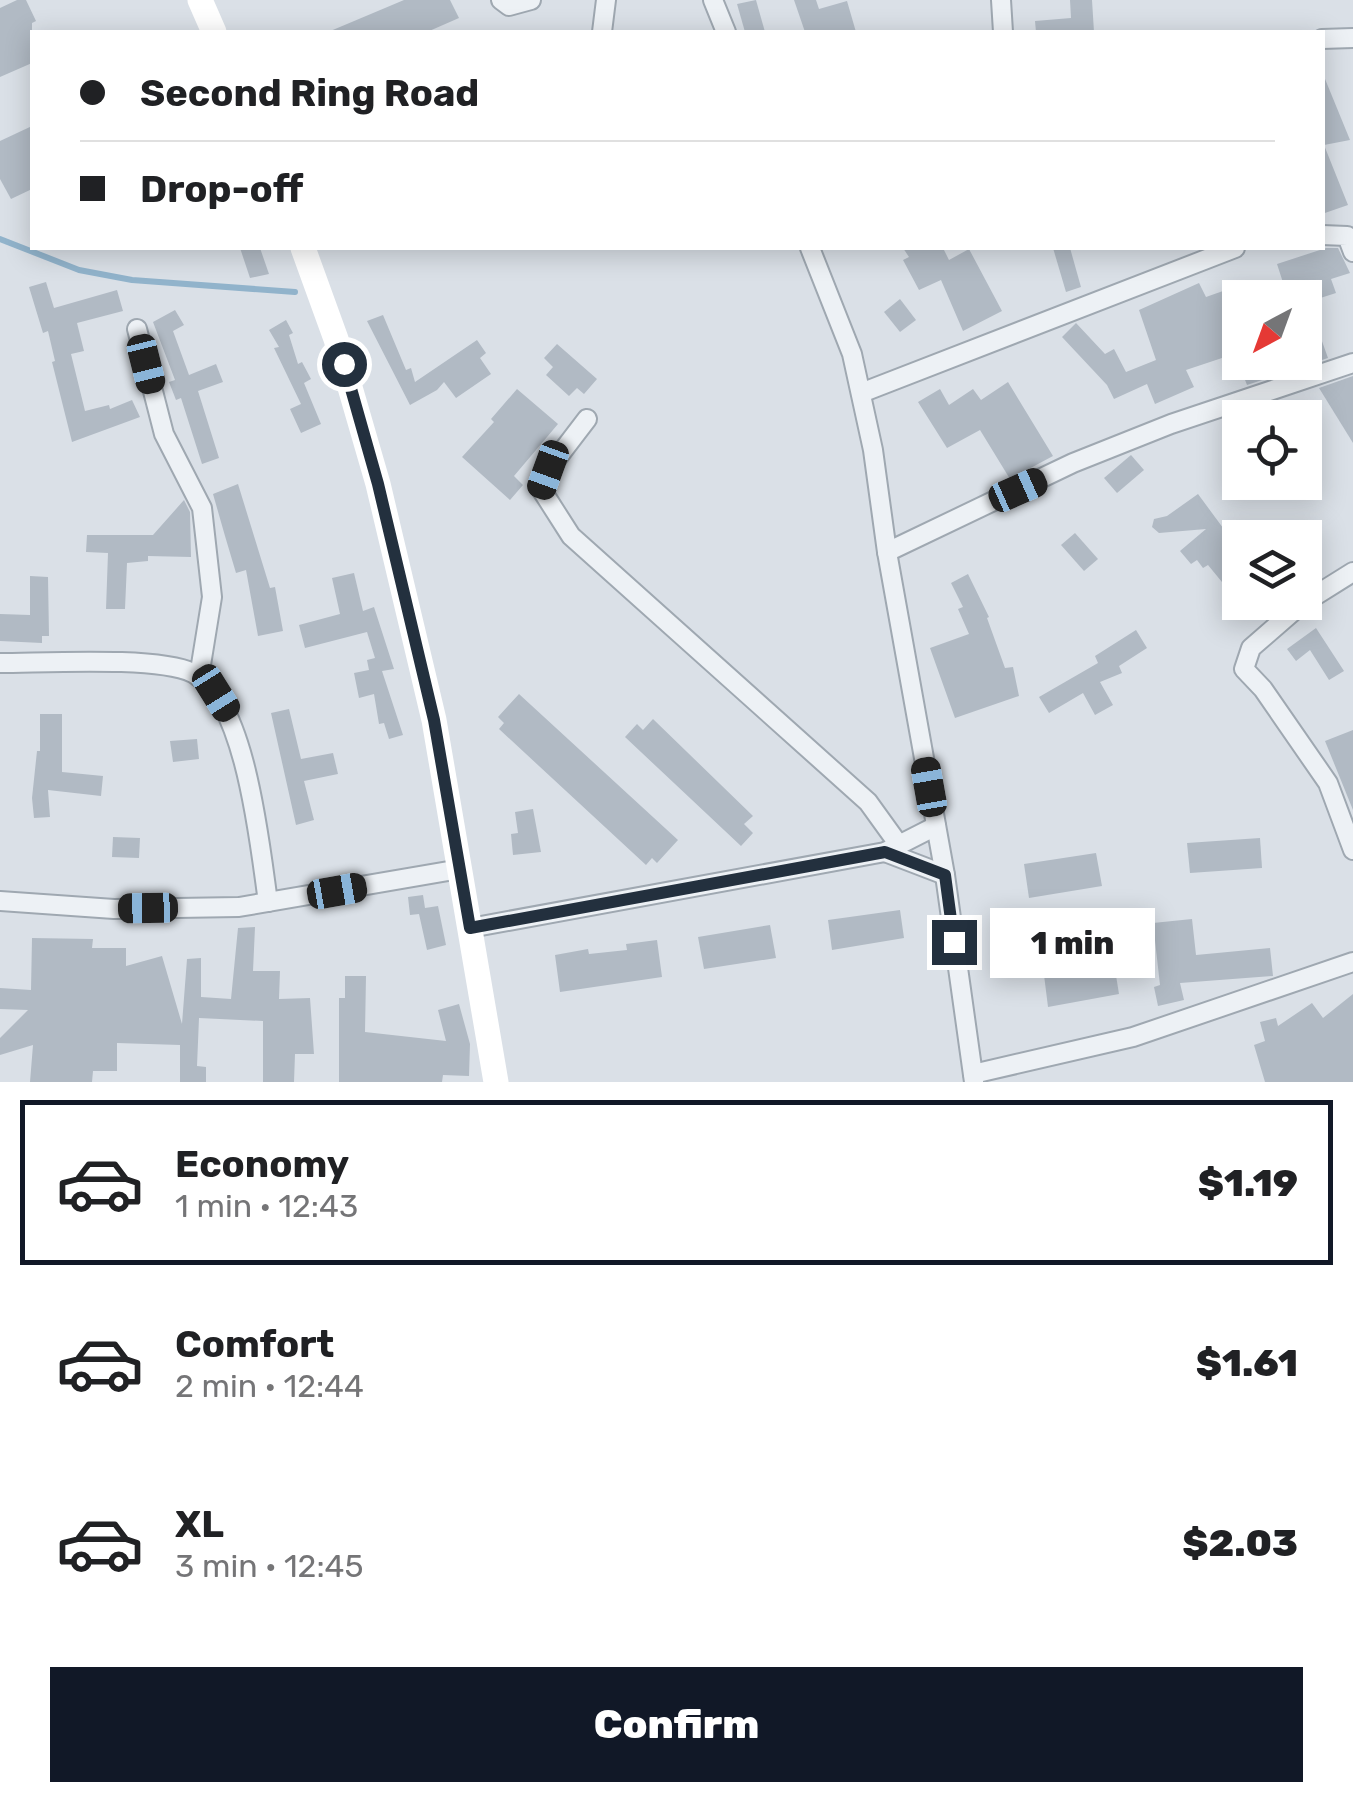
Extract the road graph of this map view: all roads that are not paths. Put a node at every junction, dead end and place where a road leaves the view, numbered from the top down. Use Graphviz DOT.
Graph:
graph roads {
  1 [pos="200,0"];
  2 [pos="501,0"];
  3 [pos="532,0"];
  4 [pos="606,0"];
  5 [pos="713,0"];
  6 [pos="1001,0"];
  7 [pos="213,30"];
  8 [pos="602,30"];
  9 [pos="725,30"];
  10 [pos="1003,30"];
  11 [pos="1353,38"];
  12 [pos="1325,40"];
  13 [pos="1325,236"];
  14 [pos="1351,240"];
  15 [pos="303,250"];
  16 [pos="811,250"];
  17 [pos="1230,250"];
  18 [pos="137,329"];
  19 [pos="1353,363"];
  20 [pos="861,393"];
  21 [pos="586,419"];
  22 [pos="887,552"];
  23 [pos="1353,572"];
  24 [pos="1322,591"];
  25 [pos="1280,620"];
  26 [pos="0,663"];
  27 [pos="199,677"];
  28 [pos="936,826"];
  29 [pos="892,849"];
  30 [pos="1353,850"];
  31 [pos="460,869"];
  32 [pos="945,875"];
  33 [pos="0,901"];
  34 [pos="268,902"];
  35 [pos="470,928"];
  36 [pos="1353,962"];
  37 [pos="974,1078"];
  38 [pos="496,1082"];
  1 -- 7 [label="main road"];
  2 -- 3 [label="street"];
  4 -- 8 [label="street"];
  5 -- 9 [label="street"];
  6 -- 10 [label="street"];
  11 -- 12 [label="street"];
  13 -- 14 [label="street"];
  15 -- 31 [label="main road"];
  16 -- 20 [label="street"];
  17 -- 20 [label="street"];
  18 -- 27 [label="street"];
  19 -- 22 [label="street"];
  20 -- 22 [label="street"];
  21 -- 29 [label="street"];
  22 -- 28 [label="street"];
  23 -- 24 [label="street"];
  25 -- 30 [label="street"];
  26 -- 27 [label="street"];
  27 -- 34 [label="street"];
  28 -- 29 [label="street"];
  28 -- 32 [label="street"];
  29 -- 32 [label="street"];
  29 -- 35 [label="street"];
  31 -- 34 [label="street"];
  31 -- 35 [label="main road"];
  32 -- 37 [label="street"];
  33 -- 34 [label="street"];
  35 -- 38 [label="main road"];
  36 -- 37 [label="street"];
}
